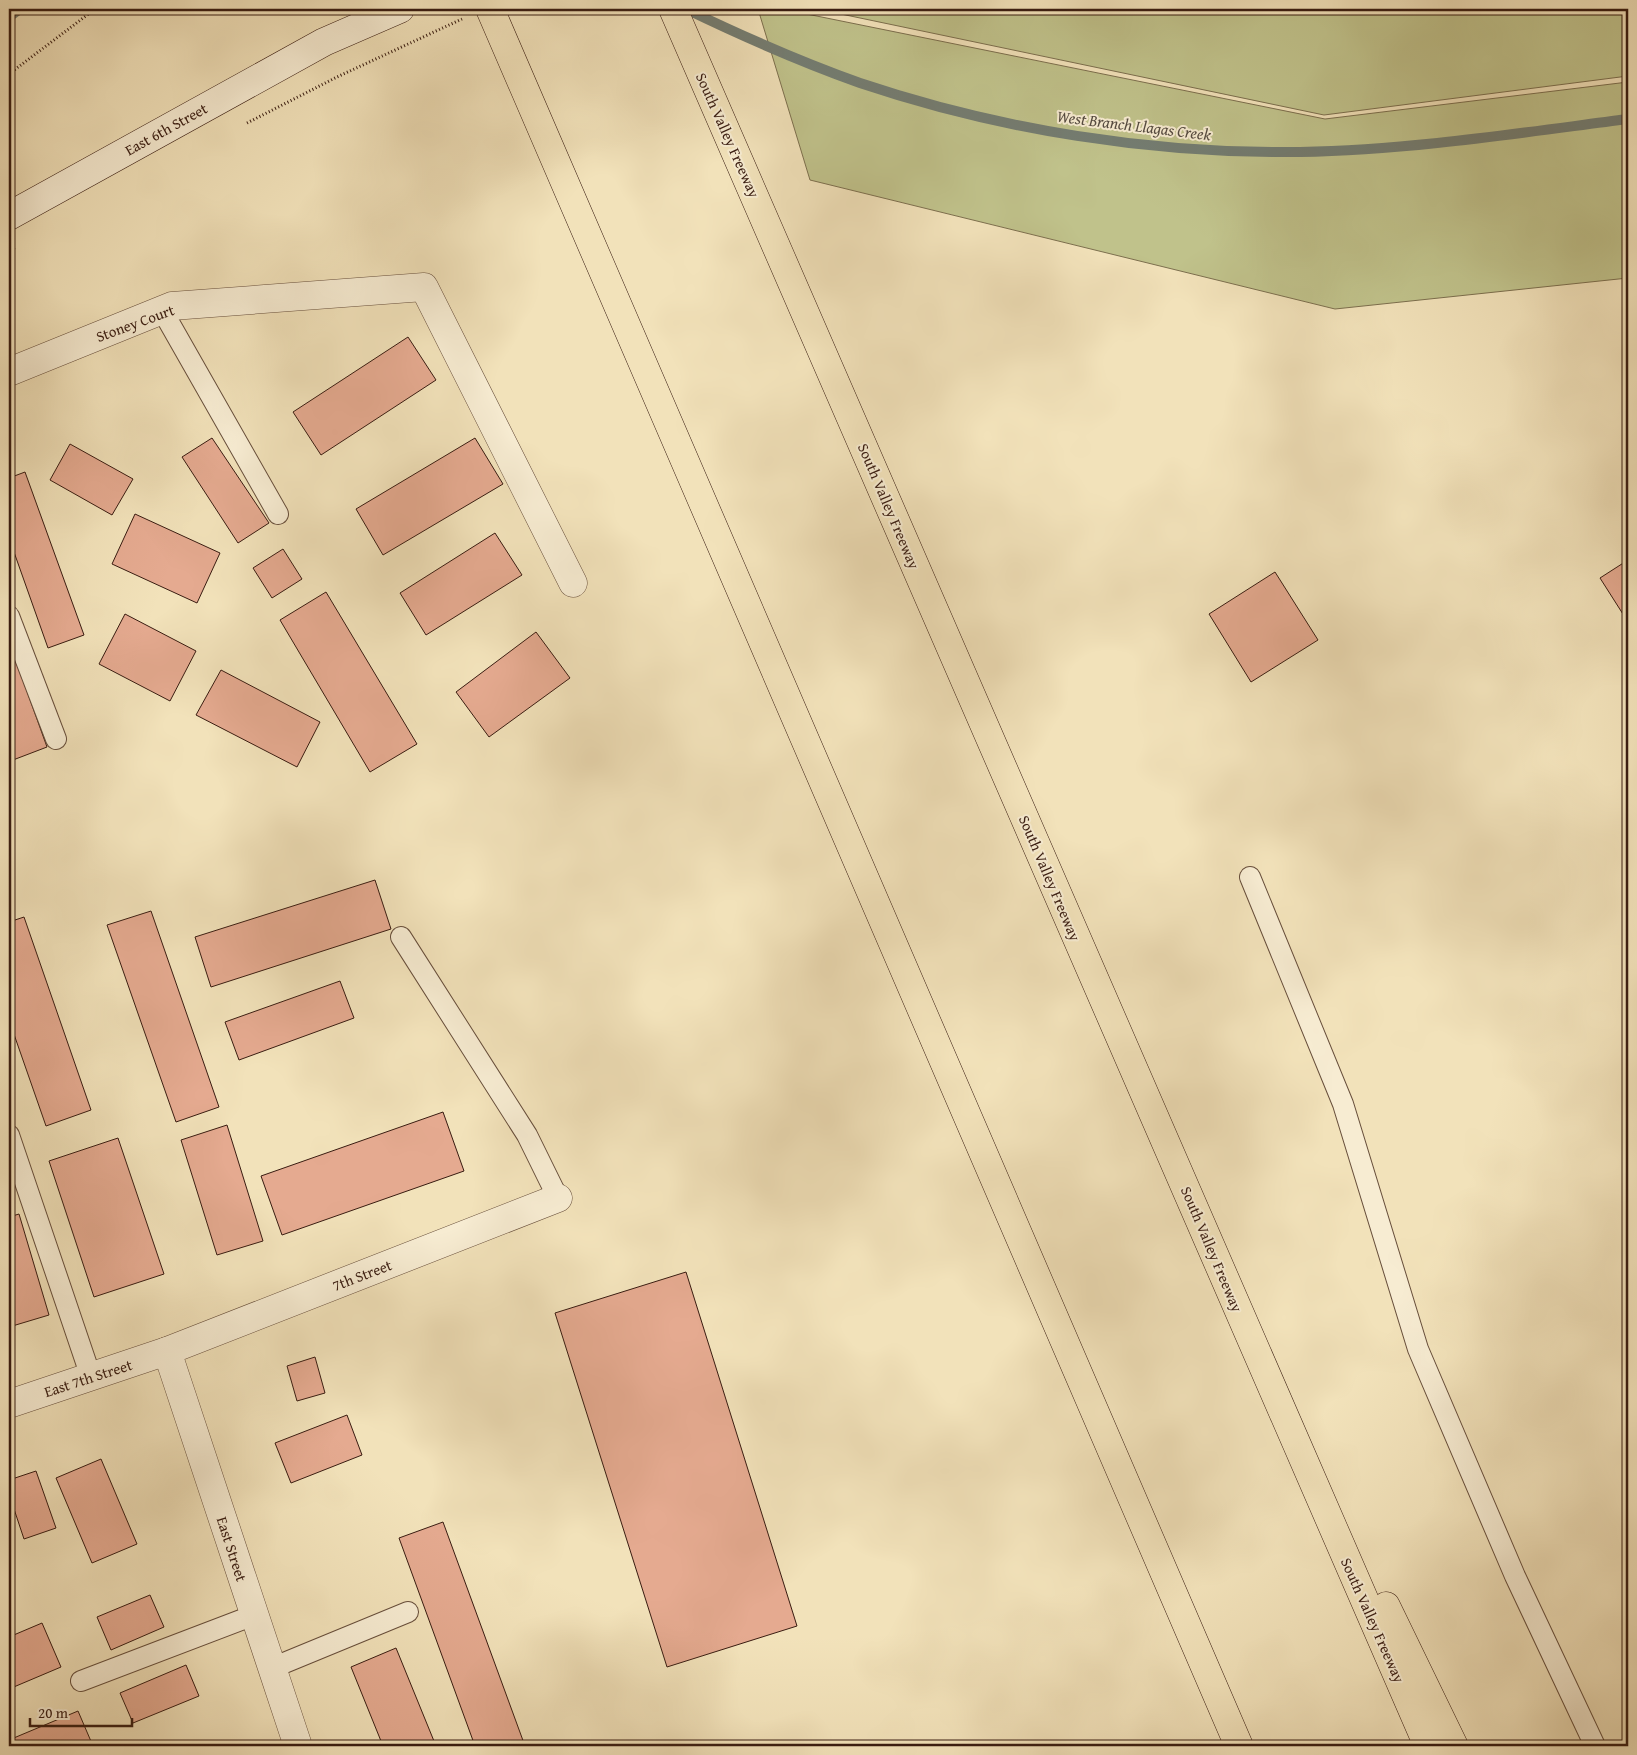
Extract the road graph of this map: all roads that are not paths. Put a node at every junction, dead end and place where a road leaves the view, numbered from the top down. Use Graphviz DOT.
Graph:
graph roads {
  1 [pos="400,9"];
  2 [pos="490,9"];
  3 [pos="673,9"];
  4 [pos="9,216"];
  5 [pos="162,310"];
  6 [pos="9,372"];
  7 [pos="278,514"];
  8 [pos="573,583"];
  9 [pos="9,616"];
  10 [pos="56,739"];
  11 [pos="1250,877"];
  12 [pos="401,937"];
  13 [pos="9,1135"];
  14 [pos="558,1198"];
  15 [pos="1205,1234"];
  16 [pos="166,1352"];
  17 [pos="91,1377"];
  18 [pos="9,1404"];
  19 [pos="408,1612"];
  20 [pos="254,1615"];
  21 [pos="272,1668"];
  22 [pos="81,1681"];
  23 [pos="298,1746"];
  24 [pos="1239,1746"];
  25 [pos="1428,1746"];
  26 [pos="1454,1746"];
  27 [pos="1595,1746"];
  1 -- 4 [label="street, East 6th Street"];
  2 -- 24 [label="highway"];
  3 -- 15 [label="highway, South Valley Freeway"];
  5 -- 6 [label="street, Stoney Court"];
  5 -- 7 [label="lane"];
  5 -- 8 [label="street, Stoney Court"];
  9 -- 10 [label="lane"];
  11 -- 27 [label="lane"];
  12 -- 14 [label="lane"];
  13 -- 17 [label="lane"];
  14 -- 16 [label="street, 7th Street"];
  15 -- 25 [label="highway, South Valley Freeway"];
  15 -- 26 [label="highway"];
  16 -- 17 [label="street, East 7th Street"];
  16 -- 20 [label="street, East Street"];
  17 -- 18 [label="street, East 7th Street"];
  19 -- 21 [label="lane"];
  20 -- 21 [label="street, East Street"];
  20 -- 22 [label="lane"];
  21 -- 23 [label="street, East Street"];
}
